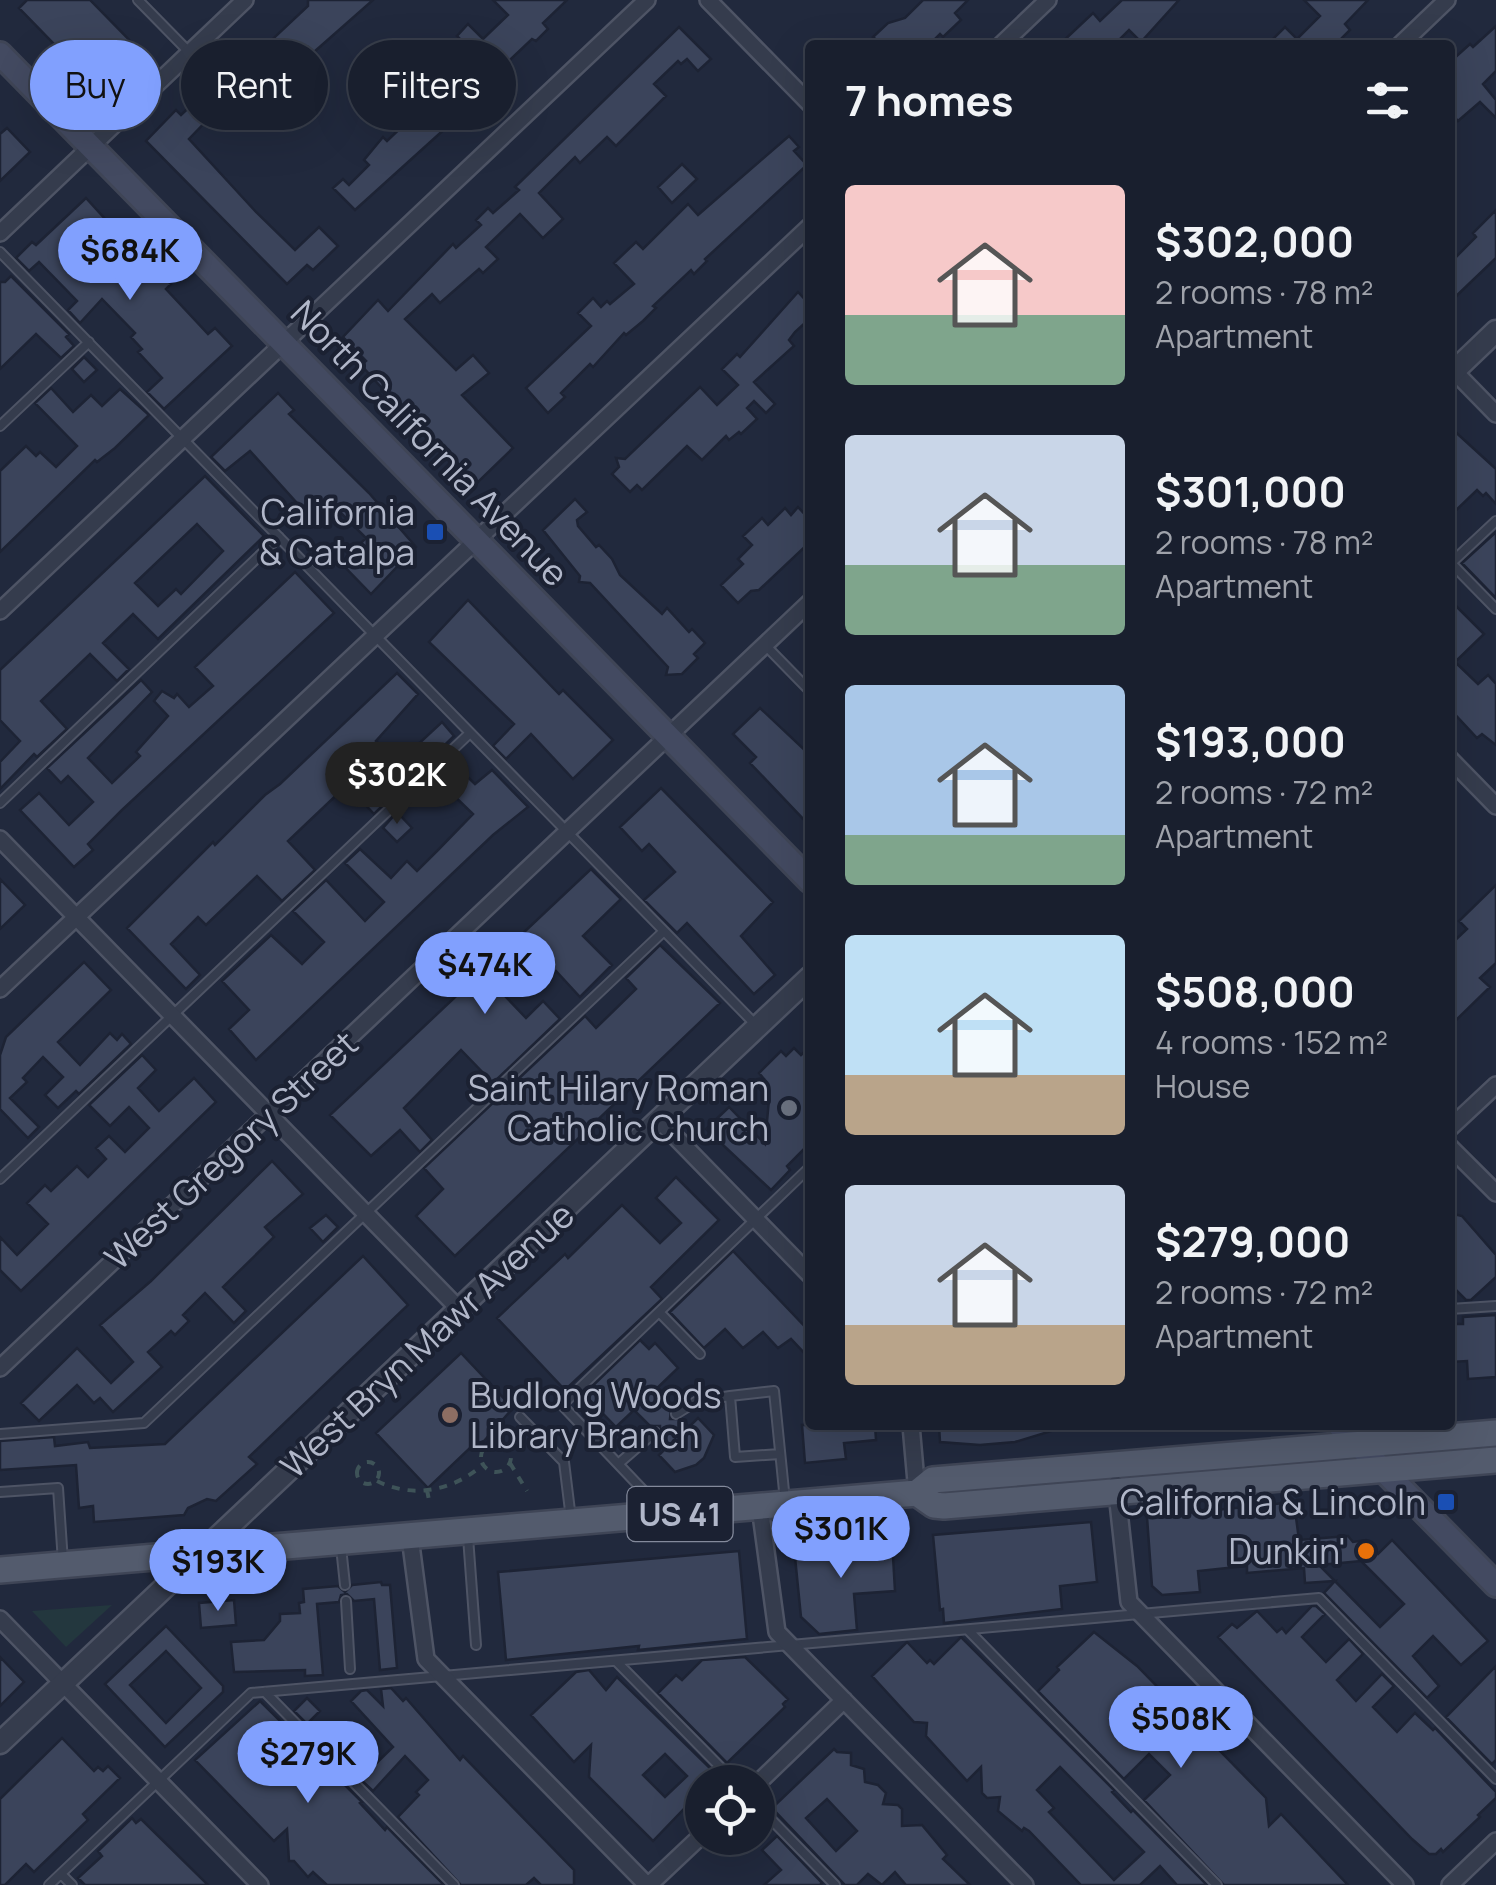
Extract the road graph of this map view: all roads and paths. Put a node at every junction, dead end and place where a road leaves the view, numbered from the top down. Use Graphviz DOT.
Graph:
graph roads {
  1 [pos="138,0"];
  2 [pos="245,0"];
  3 [pos="647,0"];
  4 [pos="708,0"];
  5 [pos="1048,0"];
  6 [pos="1447,0"];
  7 [pos="203,40"];
  8 [pos="1006,40"];
  9 [pos="1405,40"];
  10 [pos="181,44"];
  11 [pos="0,54"];
  12 [pos="181,61"];
  13 [pos="805,99"];
  14 [pos="90,147"];
  15 [pos="805,231"];
  16 [pos="0,233"];
  17 [pos="0,252"];
  18 [pos="1496,331"];
  19 [pos="89,342"];
  20 [pos="283,344"];
  21 [pos="1455,370"];
  22 [pos="1455,376"];
  23 [pos="1496,414"];
  24 [pos="0,426"];
  25 [pos="181,437"];
  26 [pos="1496,520"];
  27 [pos="280,537"];
  28 [pos="476,541"];
  29 [pos="1455,559"];
  30 [pos="1455,569"];
  31 [pos="805,607"];
  32 [pos="1496,610"];
  33 [pos="0,611"];
  34 [pos="375,636"];
  35 [pos="765,645"];
  36 [pos="805,686"];
  37 [pos="470,733"];
  38 [pos="668,736"];
  39 [pos="1455,764"];
  40 [pos="0,803"];
  41 [pos="1496,806"];
  42 [pos="567,832"];
  43 [pos="0,840"];
  44 [pos="805,877"];
  45 [pos="76,918"];
  46 [pos="664,931"];
  47 [pos="805,982"];
  48 [pos="0,990"];
  49 [pos="172,1016"];
  50 [pos="758,1027"];
  51 [pos="1496,1085"];
  52 [pos="269,1114"];
  53 [pos="659,1120"];
  54 [pos="1455,1123"];
  55 [pos="1455,1152"];
  56 [pos="805,1171"];
  57 [pos="0,1179"];
  58 [pos="1496,1193"];
  59 [pos="366,1213"];
  60 [pos="756,1220"];
  61 [pos="805,1269"];
  62 [pos="1496,1306"];
  63 [pos="460,1308"];
  64 [pos="1455,1309"];
  65 [pos="659,1312"];
  66 [pos="700,1354"];
  67 [pos="0,1368"];
  68 [pos="730,1396"];
  69 [pos="676,1414"];
  70 [pos="520,1416"];
  71 [pos="910,1430"];
  72 [pos="1344,1430"];
  73 [pos="655,1432"];
  74 [pos="1496,1433"];
  75 [pos="0,1434"];
  76 [pos="1357,1444"];
  77 [pos="780,1454"];
  78 [pos="1496,1460"];
  79 [pos="510,1463"];
  80 [pos="484,1464"];
  81 [pos="618,1464"];
  82 [pos="1114,1465"];
  83 [pos="1382,1469"];
  84 [pos="376,1480"];
  85 [pos="427,1490"];
  86 [pos="527,1491"];
  87 [pos="0,1492"];
  88 [pos="1117,1492"];
  89 [pos="916,1493"];
  90 [pos="429,1500"];
  91 [pos="773,1506"];
  92 [pos="668,1516"];
  93 [pos="572,1524"];
  94 [pos="468,1532"];
  95 [pos="410,1537"];
  96 [pos="341,1543"];
  97 [pos="199,1555"];
  98 [pos="64,1566"];
  99 [pos="0,1570"];
  100 [pos="345,1585"];
  101 [pos="1496,1585"];
  102 [pos="346,1602"];
  103 [pos="1138,1614"];
  104 [pos="0,1619"];
  105 [pos="968,1630"];
  106 [pos="791,1645"];
  107 [pos="476,1646"];
  108 [pos="616,1661"];
  109 [pos="350,1669"];
  110 [pos="441,1676"];
  111 [pos="63,1683"];
  112 [pos="265,1692"];
  113 [pos="844,1700"];
  114 [pos="0,1743"];
  115 [pos="718,1765"];
  116 [pos="775,1767"];
  117 [pos="1496,1779"];
  118 [pos="159,1781"];
  119 [pos="775,1823"];
  120 [pos="1496,1841"];
  121 [pos="685,1851"];
  122 [pos="61,1874"];
  123 [pos="50,1885"];
  124 [pos="72,1885"];
  125 [pos="260,1885"];
  126 [pos="454,1885"];
  127 [pos="648,1885"];
  128 [pos="835,1885"];
  129 [pos="1024,1885"];
  130 [pos="1217,1885"];
  131 [pos="1405,1885"];
  132 [pos="1450,1885"];
  1 -- 10 [label="lane"];
  2 -- 7 [label="street"];
  3 -- 20 [label="street"];
  4 -- 13 [label="street"];
  5 -- 8 [label="street"];
  6 -- 9 [label="street"];
  11 -- 14 [label="main road, North California Avenue"];
  12 -- 14 [label="street"];
  14 -- 16 [label="street"];
  14 -- 20 [label="main road, North California Avenue"];
  15 -- 28 [label="street"];
  17 -- 19 [label="lane"];
  18 -- 21 [label="street"];
  19 -- 24 [label="lane"];
  19 -- 25 [label="lane"];
  20 -- 25 [label="street"];
  20 -- 28 [label="main road, North California Avenue"];
  22 -- 23 [label="street"];
  25 -- 27 [label="lane"];
  25 -- 33 [label="street"];
  26 -- 29 [label="lane"];
  27 -- 34 [label="lane"];
  27 -- 40 [label="lane"];
  28 -- 34 [label="street"];
  28 -- 38 [label="main road, North California Avenue"];
  30 -- 32 [label="lane"];
  31 -- 35 [label="street, West Gregory Street"];
  34 -- 37 [label="lane"];
  34 -- 45 [label="street"];
  35 -- 36 [label="lane"];
  35 -- 38 [label="street, West Gregory Street"];
  37 -- 42 [label="lane"];
  37 -- 49 [label="lane"];
  38 -- 42 [label="street, West Gregory Street"];
  38 -- 44 [label="main road, North California Avenue"];
  39 -- 41 [label="street"];
  42 -- 46 [label="lane"];
  42 -- 52 [label="street, West Gregory Street"];
  43 -- 45 [label="street"];
  45 -- 48 [label="street"];
  45 -- 49 [label="street"];
  46 -- 50 [label="lane"];
  46 -- 59 [label="lane"];
  47 -- 50 [label="street, West Bryn Mawr Avenue"];
  49 -- 52 [label="street"];
  49 -- 57 [label="lane"];
  50 -- 53 [label="street, West Bryn Mawr Avenue"];
  51 -- 54 [label="street"];
  52 -- 59 [label="street"];
  52 -- 67 [label="street, West Gregory Street"];
  53 -- 60 [label="street"];
  53 -- 63 [label="street, West Bryn Mawr Avenue"];
  55 -- 58 [label="street"];
  56 -- 60 [label="lane"];
  59 -- 63 [label="street"];
  59 -- 75 [label="lane"];
  60 -- 61 [label="street"];
  60 -- 65 [label="lane"];
  62 -- 64 [label="lane"];
  63 -- 97 [label="street, West Bryn Mawr Avenue"];
  65 -- 66 [label="lane"];
  65 -- 81 [label="lane"];
  68 -- 69 [label="lane"];
  68 -- 77 [label="lane"];
  68 -- 77 [label="lane"];
  70 -- 93 [label="lane"];
  71 -- 89 [label="street"];
  72 -- 76 [label="main road"];
  73 -- 81 [label="lane"];
  74 -- 76 [label="main road, US 41"];
  76 -- 82 [label="main road, US 41"];
  76 -- 83 [label="main road"];
  77 -- 91 [label="lane"];
  78 -- 83 [label="main road, US 41"];
  79 -- 80 [label="path"];
  79 -- 80 [label="path"];
  79 -- 86 [label="path"];
  80 -- 85 [label="path"];
  81 -- 92 [label="lane"];
  82 -- 88 [label="street"];
  82 -- 89 [label="main road, US 41"];
  83 -- 88 [label="main road, US 41"];
  83 -- 101 [label="main road"];
  84 -- 84 [label="path"];
  84 -- 85 [label="path"];
  85 -- 90 [label="path"];
  87 -- 98 [label="lane"];
  88 -- 89 [label="main road, US 41"];
  88 -- 103 [label="street"];
  89 -- 91 [label="main road, US 41"];
  91 -- 92 [label="main road, US 41"];
  91 -- 106 [label="street"];
  92 -- 93 [label="main road, US 41"];
  93 -- 94 [label="main road, US 41"];
  94 -- 95 [label="main road, US 41"];
  94 -- 107 [label="lane"];
  95 -- 96 [label="main road, US 41"];
  95 -- 110 [label="street"];
  96 -- 97 [label="main road, US 41"];
  96 -- 100 [label="lane"];
  97 -- 98 [label="main road, US 41"];
  97 -- 111 [label="street, West Bryn Mawr Avenue"];
  98 -- 99 [label="main road, US 41"];
  102 -- 109 [label="lane"];
  103 -- 105 [label="lane"];
  103 -- 117 [label="lane"];
  103 -- 131 [label="street"];
  104 -- 111 [label="street"];
  105 -- 106 [label="lane"];
  105 -- 130 [label="lane"];
  106 -- 108 [label="lane"];
  106 -- 113 [label="street"];
  108 -- 110 [label="lane"];
  108 -- 115 [label="lane"];
  110 -- 112 [label="lane"];
  110 -- 127 [label="street"];
  111 -- 114 [label="street, West Bryn Mawr Avenue"];
  111 -- 118 [label="street"];
  112 -- 118 [label="lane"];
  112 -- 126 [label="lane"];
  113 -- 116 [label="street"];
  113 -- 129 [label="street"];
  118 -- 122 [label="lane"];
  118 -- 125 [label="street"];
  119 -- 128 [label="lane"];
  120 -- 132 [label="street"];
  121 -- 127 [label="street"];
  122 -- 123 [label="lane"];
  122 -- 124 [label="lane"];
}
